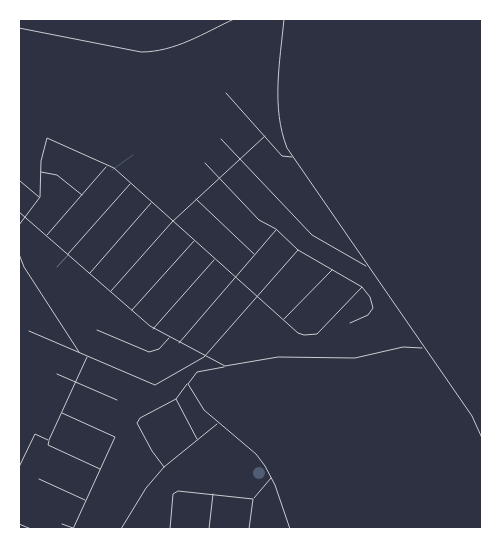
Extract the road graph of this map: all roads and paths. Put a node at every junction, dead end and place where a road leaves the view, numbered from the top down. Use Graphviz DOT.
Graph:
graph roads {
  1 [pos="234,19"];
  2 [pos="284,19"];
  3 [pos="19,28"];
  4 [pos="226,93"];
  5 [pos="265,136"];
  6 [pos="220,139"];
  7 [pos="292,158"];
  8 [pos="239,159"];
  9 [pos="205,163"];
  10 [pos="107,166"];
  11 [pos="40,172"];
  12 [pos="219,178"];
  13 [pos="20,182"];
  14 [pos="130,184"];
  15 [pos="82,196"];
  16 [pos="40,197"];
  17 [pos="196,199"];
  18 [pos="151,203"];
  19 [pos="19,212"];
  20 [pos="25,217"];
  21 [pos="172,222"];
  22 [pos="19,226"];
  23 [pos="276,229"];
  24 [pos="46,236"];
  25 [pos="194,241"];
  26 [pos="298,250"];
  27 [pos="19,254"];
  28 [pos="255,254"];
  29 [pos="68,255"];
  30 [pos="215,259"];
  31 [pos="366,266"];
  32 [pos="57,267"];
  33 [pos="332,270"];
  34 [pos="89,273"];
  35 [pos="235,277"];
  36 [pos="362,287"];
  37 [pos="110,292"];
  38 [pos="257,296"];
  39 [pos="131,310"];
  40 [pos="284,320"];
  41 [pos="350,323"];
  42 [pos="153,329"];
  43 [pos="97,330"];
  44 [pos="29,331"];
  45 [pos="170,338"];
  46 [pos="179,343"];
  47 [pos="423,348"];
  48 [pos="79,352"];
  49 [pos="88,356"];
  50 [pos="204,357"];
  51 [pos="225,366"];
  52 [pos="57,374"];
  53 [pos="76,381"];
  54 [pos="188,384"];
  55 [pos="176,399"];
  56 [pos="117,400"];
  57 [pos="62,413"];
  58 [pos="218,424"];
  59 [pos="482,438"];
  60 [pos="49,440"];
  61 [pos="198,440"];
  62 [pos="19,467"];
  63 [pos="100,468"];
  64 [pos="164,468"];
  65 [pos="39,478"];
  66 [pos="271,478"];
  67 [pos="213,493"];
  68 [pos="253,499"];
  69 [pos="86,500"];
  70 [pos="19,524"];
  71 [pos="62,524"];
  72 [pos="31,529"];
  73 [pos="73,529"];
  74 [pos="121,529"];
  75 [pos="170,529"];
  76 [pos="209,529"];
  77 [pos="249,529"];
  78 [pos="290,529"];
  1 -- 3 [label="street"];
  2 -- 7 [label="street"];
  4 -- 5 [label="street"];
  5 -- 7 [label="street"];
  5 -- 8 [label="street"];
  6 -- 8 [label="street"];
  7 -- 31 [label="street"];
  8 -- 12 [label="street"];
  8 -- 31 [label="street"];
  9 -- 12 [label="street"];
  10 -- 11 [label="street"];
  10 -- 14 [label="street"];
  10 -- 15 [label="street"];
  11 -- 15 [label="street"];
  11 -- 16 [label="street"];
  12 -- 17 [label="street"];
  12 -- 23 [label="street"];
  13 -- 16 [label="street"];
  14 -- 18 [label="street"];
  14 -- 29 [label="street"];
  15 -- 24 [label="street"];
  16 -- 20 [label="street"];
  17 -- 21 [label="street"];
  17 -- 28 [label="street"];
  18 -- 21 [label="street"];
  18 -- 34 [label="street"];
  19 -- 20 [label="street"];
  20 -- 22 [label="street"];
  20 -- 24 [label="street"];
  21 -- 25 [label="street"];
  21 -- 37 [label="street"];
  23 -- 26 [label="street"];
  23 -- 28 [label="street"];
  24 -- 29 [label="street"];
  25 -- 30 [label="street"];
  25 -- 39 [label="street"];
  26 -- 33 [label="street"];
  26 -- 38 [label="street"];
  27 -- 48 [label="street"];
  28 -- 35 [label="street"];
  29 -- 32 [label="lane"];
  29 -- 34 [label="street"];
  30 -- 35 [label="street"];
  30 -- 42 [label="street"];
  31 -- 47 [label="street"];
  33 -- 36 [label="street"];
  33 -- 40 [label="street"];
  34 -- 37 [label="street"];
  35 -- 38 [label="street"];
  35 -- 46 [label="street"];
  36 -- 40 [label="street"];
  36 -- 41 [label="street"];
  37 -- 39 [label="street"];
  38 -- 40 [label="street"];
  38 -- 50 [label="street"];
  39 -- 42 [label="street"];
  42 -- 45 [label="street"];
  43 -- 45 [label="street"];
  44 -- 48 [label="street"];
  45 -- 46 [label="street"];
  46 -- 50 [label="street"];
  47 -- 51 [label="street"];
  47 -- 59 [label="street"];
  48 -- 49 [label="street"];
  49 -- 50 [label="street"];
  49 -- 53 [label="street"];
  50 -- 51 [label="street"];
  51 -- 54 [label="street"];
  52 -- 53 [label="street"];
  53 -- 56 [label="street"];
  53 -- 57 [label="street"];
  54 -- 55 [label="street"];
  54 -- 58 [label="street"];
  55 -- 61 [label="street"];
  55 -- 64 [label="street"];
  57 -- 60 [label="street"];
  57 -- 63 [label="street"];
  58 -- 61 [label="street"];
  58 -- 66 [label="street"];
  60 -- 62 [label="street"];
  60 -- 63 [label="street"];
  61 -- 64 [label="street"];
  63 -- 69 [label="street"];
  64 -- 74 [label="street"];
  65 -- 69 [label="street"];
  66 -- 68 [label="street"];
  66 -- 78 [label="street"];
  67 -- 68 [label="street"];
  67 -- 75 [label="street"];
  67 -- 76 [label="street"];
  68 -- 77 [label="street"];
  69 -- 73 [label="street"];
  70 -- 72 [label="street"];
  71 -- 73 [label="street"];
}
